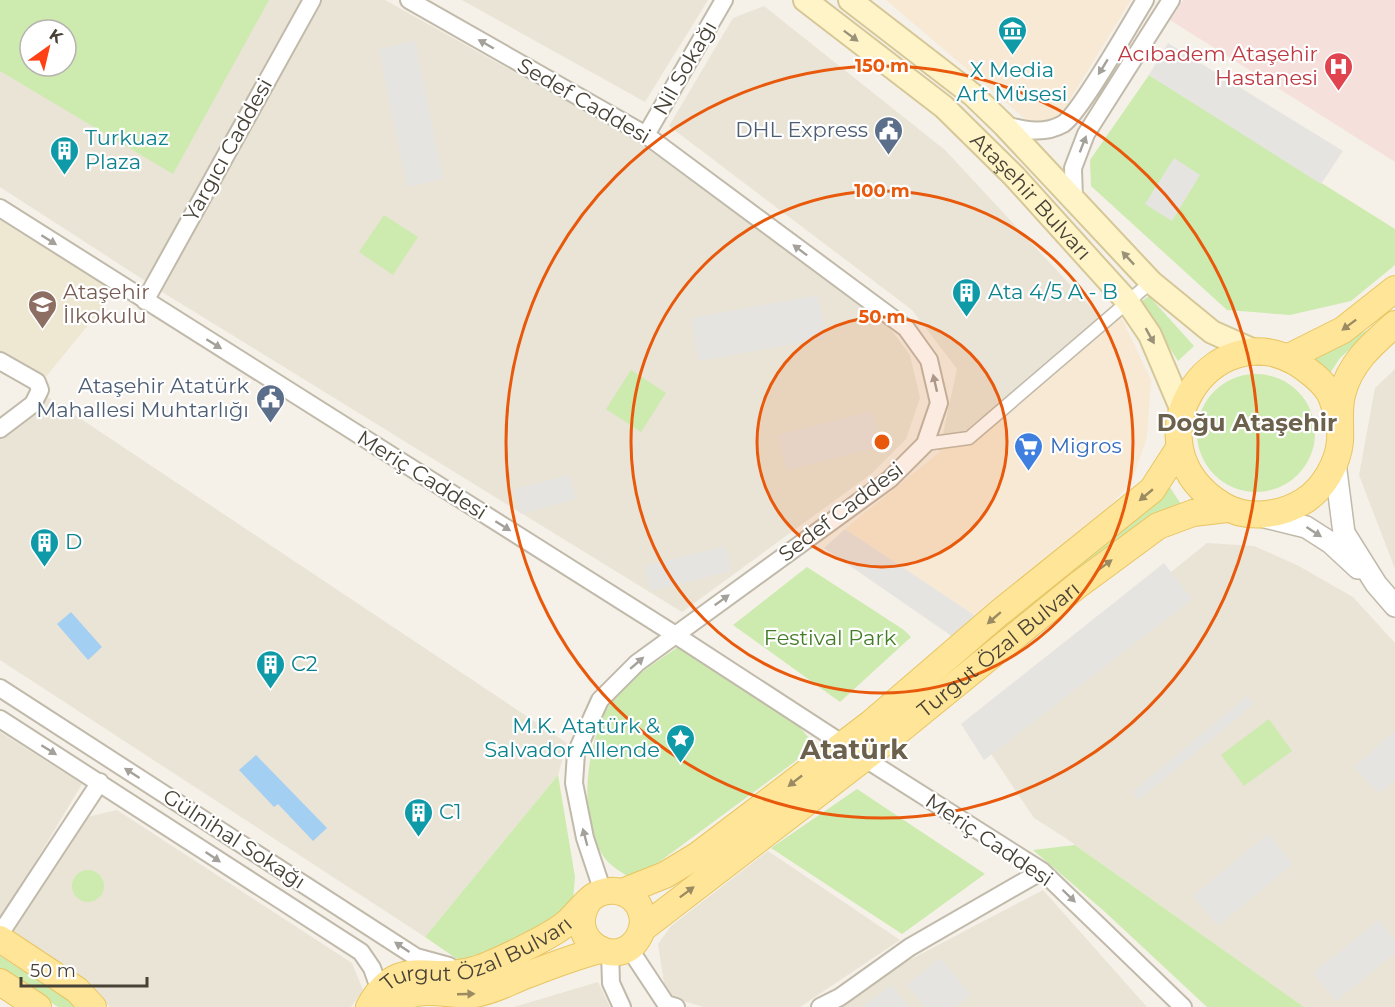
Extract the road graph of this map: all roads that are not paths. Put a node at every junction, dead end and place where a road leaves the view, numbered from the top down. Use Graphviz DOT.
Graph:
graph roads {
  1 [pos="312,0"];
  2 [pos="409,0"];
  3 [pos="724,0"];
  4 [pos="805,0"];
  5 [pos="850,0"];
  6 [pos="1145,0"];
  7 [pos="1171,0"];
  8 [pos="1004,125"];
  9 [pos="646,135"];
  10 [pos="1074,200"];
  11 [pos="0,208"];
  12 [pos="1151,282"];
  13 [pos="1395,289"];
  14 [pos="145,301"];
  15 [pos="1127,301"];
  16 [pos="1395,324"];
  17 [pos="1259,353"];
  18 [pos="1287,358"];
  19 [pos="0,361"];
  20 [pos="1181,408"];
  21 [pos="1339,420"];
  22 [pos="0,429"];
  23 [pos="925,444"];
  24 [pos="1179,448"];
  25 [pos="1335,463"];
  26 [pos="1227,509"];
  27 [pos="1259,515"];
  28 [pos="1376,584"];
  29 [pos="1395,606"];
  30 [pos="674,634"];
  31 [pos="0,688"];
  32 [pos="0,719"];
  33 [pos="843,744"];
  34 [pos="864,758"];
  35 [pos="100,782"];
  36 [pos="1042,871"];
  37 [pos="605,895"];
  38 [pos="0,934"];
  39 [pos="0,939"];
  40 [pos="620,945"];
  41 [pos="477,970"];
  42 [pos="0,982"];
  43 [pos="380,1001"];
  44 [pos="38,1007"];
  45 [pos="93,1007"];
  46 [pos="622,1007"];
  47 [pos="676,1007"];
  48 [pos="820,1007"];
  49 [pos="1183,1007"];
  1 -- 14 [label="street, Yargıcı Caddesi"];
  9 -- 2 [label="street, Sedef Caddesi, one-way"];
  3 -- 9 [label="street, Nil Sokağı"];
  4 -- 15 [label="main road, Ataşehir Bulvarı, one-way"];
  5 -- 8 [label="main road, Ataşehir Bulvarı"];
  6 -- 8 [label="street, one-way"];
  10 -- 7 [label="street, one-way"];
  8 -- 10 [label="main road, Ataşehir Bulvarı"];
  23 -- 9 [label="street, Sedef Caddesi, one-way"];
  12 -- 10 [label="main road, Ataşehir Bulvarı, one-way"];
  11 -- 14 [label="street, Meriç Caddesi, one-way"];
  12 -- 15 [label="street"];
  12 -- 17 [label="main road, Ataşehir Bulvarı"];
  13 -- 18 [label="main road, one-way"];
  14 -- 30 [label="street, Meriç Caddesi, one-way"];
  15 -- 20 [label="main road, Ataşehir Bulvarı, one-way"];
  15 -- 23 [label="street"];
  16 -- 21 [label="main road, Turgut Özal Bulvarı"];
  17 -- 18 [label="main road, Turgut Özal Bulvarı"];
  17 -- 20 [label="main road, Turgut Özal Bulvarı"];
  18 -- 21 [label="main road, Turgut Özal Bulvarı"];
  19 -- 22 [label="street"];
  20 -- 24 [label="main road, Turgut Özal Bulvarı"];
  21 -- 25 [label="main road, Turgut Özal Bulvarı"];
  30 -- 23 [label="street, Sedef Caddesi, one-way"];
  24 -- 26 [label="main road, Turgut Özal Bulvarı"];
  24 -- 33 [label="main road, Turgut Özal Bulvarı, one-way"];
  25 -- 27 [label="main road, Turgut Özal Bulvarı"];
  25 -- 28 [label="street"];
  26 -- 27 [label="main road, Turgut Özal Bulvarı"];
  34 -- 26 [label="main road, Turgut Özal Bulvarı, one-way"];
  27 -- 28 [label="street, one-way"];
  28 -- 29 [label="street"];
  30 -- 33 [label="street, Meriç Caddesi"];
  37 -- 30 [label="street, Sedef Caddesi, one-way"];
  41 -- 31 [label="street, Gülnihal Sokağı, one-way"];
  32 -- 35 [label="street, Gülnihal Sokağı, one-way"];
  33 -- 37 [label="main road, Turgut Özal Bulvarı, one-way"];
  34 -- 36 [label="street, Meriç Caddesi"];
  40 -- 34 [label="main road, Turgut Özal Bulvarı, one-way"];
  35 -- 38 [label="street"];
  35 -- 43 [label="street, Gülnihal Sokağı, one-way"];
  36 -- 48 [label="street"];
  36 -- 49 [label="street, Meriç Caddesi, one-way"];
  37 -- 40 [label="main road"];
  37 -- 40 [label="main road, Turgut Özal Bulvarı"];
  37 -- 41 [label="main road, Turgut Özal Bulvarı"];
  39 -- 45 [label="main road"];
  43 -- 40 [label="main road, Turgut Özal Bulvarı, one-way"];
  40 -- 46 [label="street"];
  40 -- 47 [label="street"];
  41 -- 43 [label="main road, Turgut Özal Bulvarı"];
  42 -- 44 [label="main road"];
}
